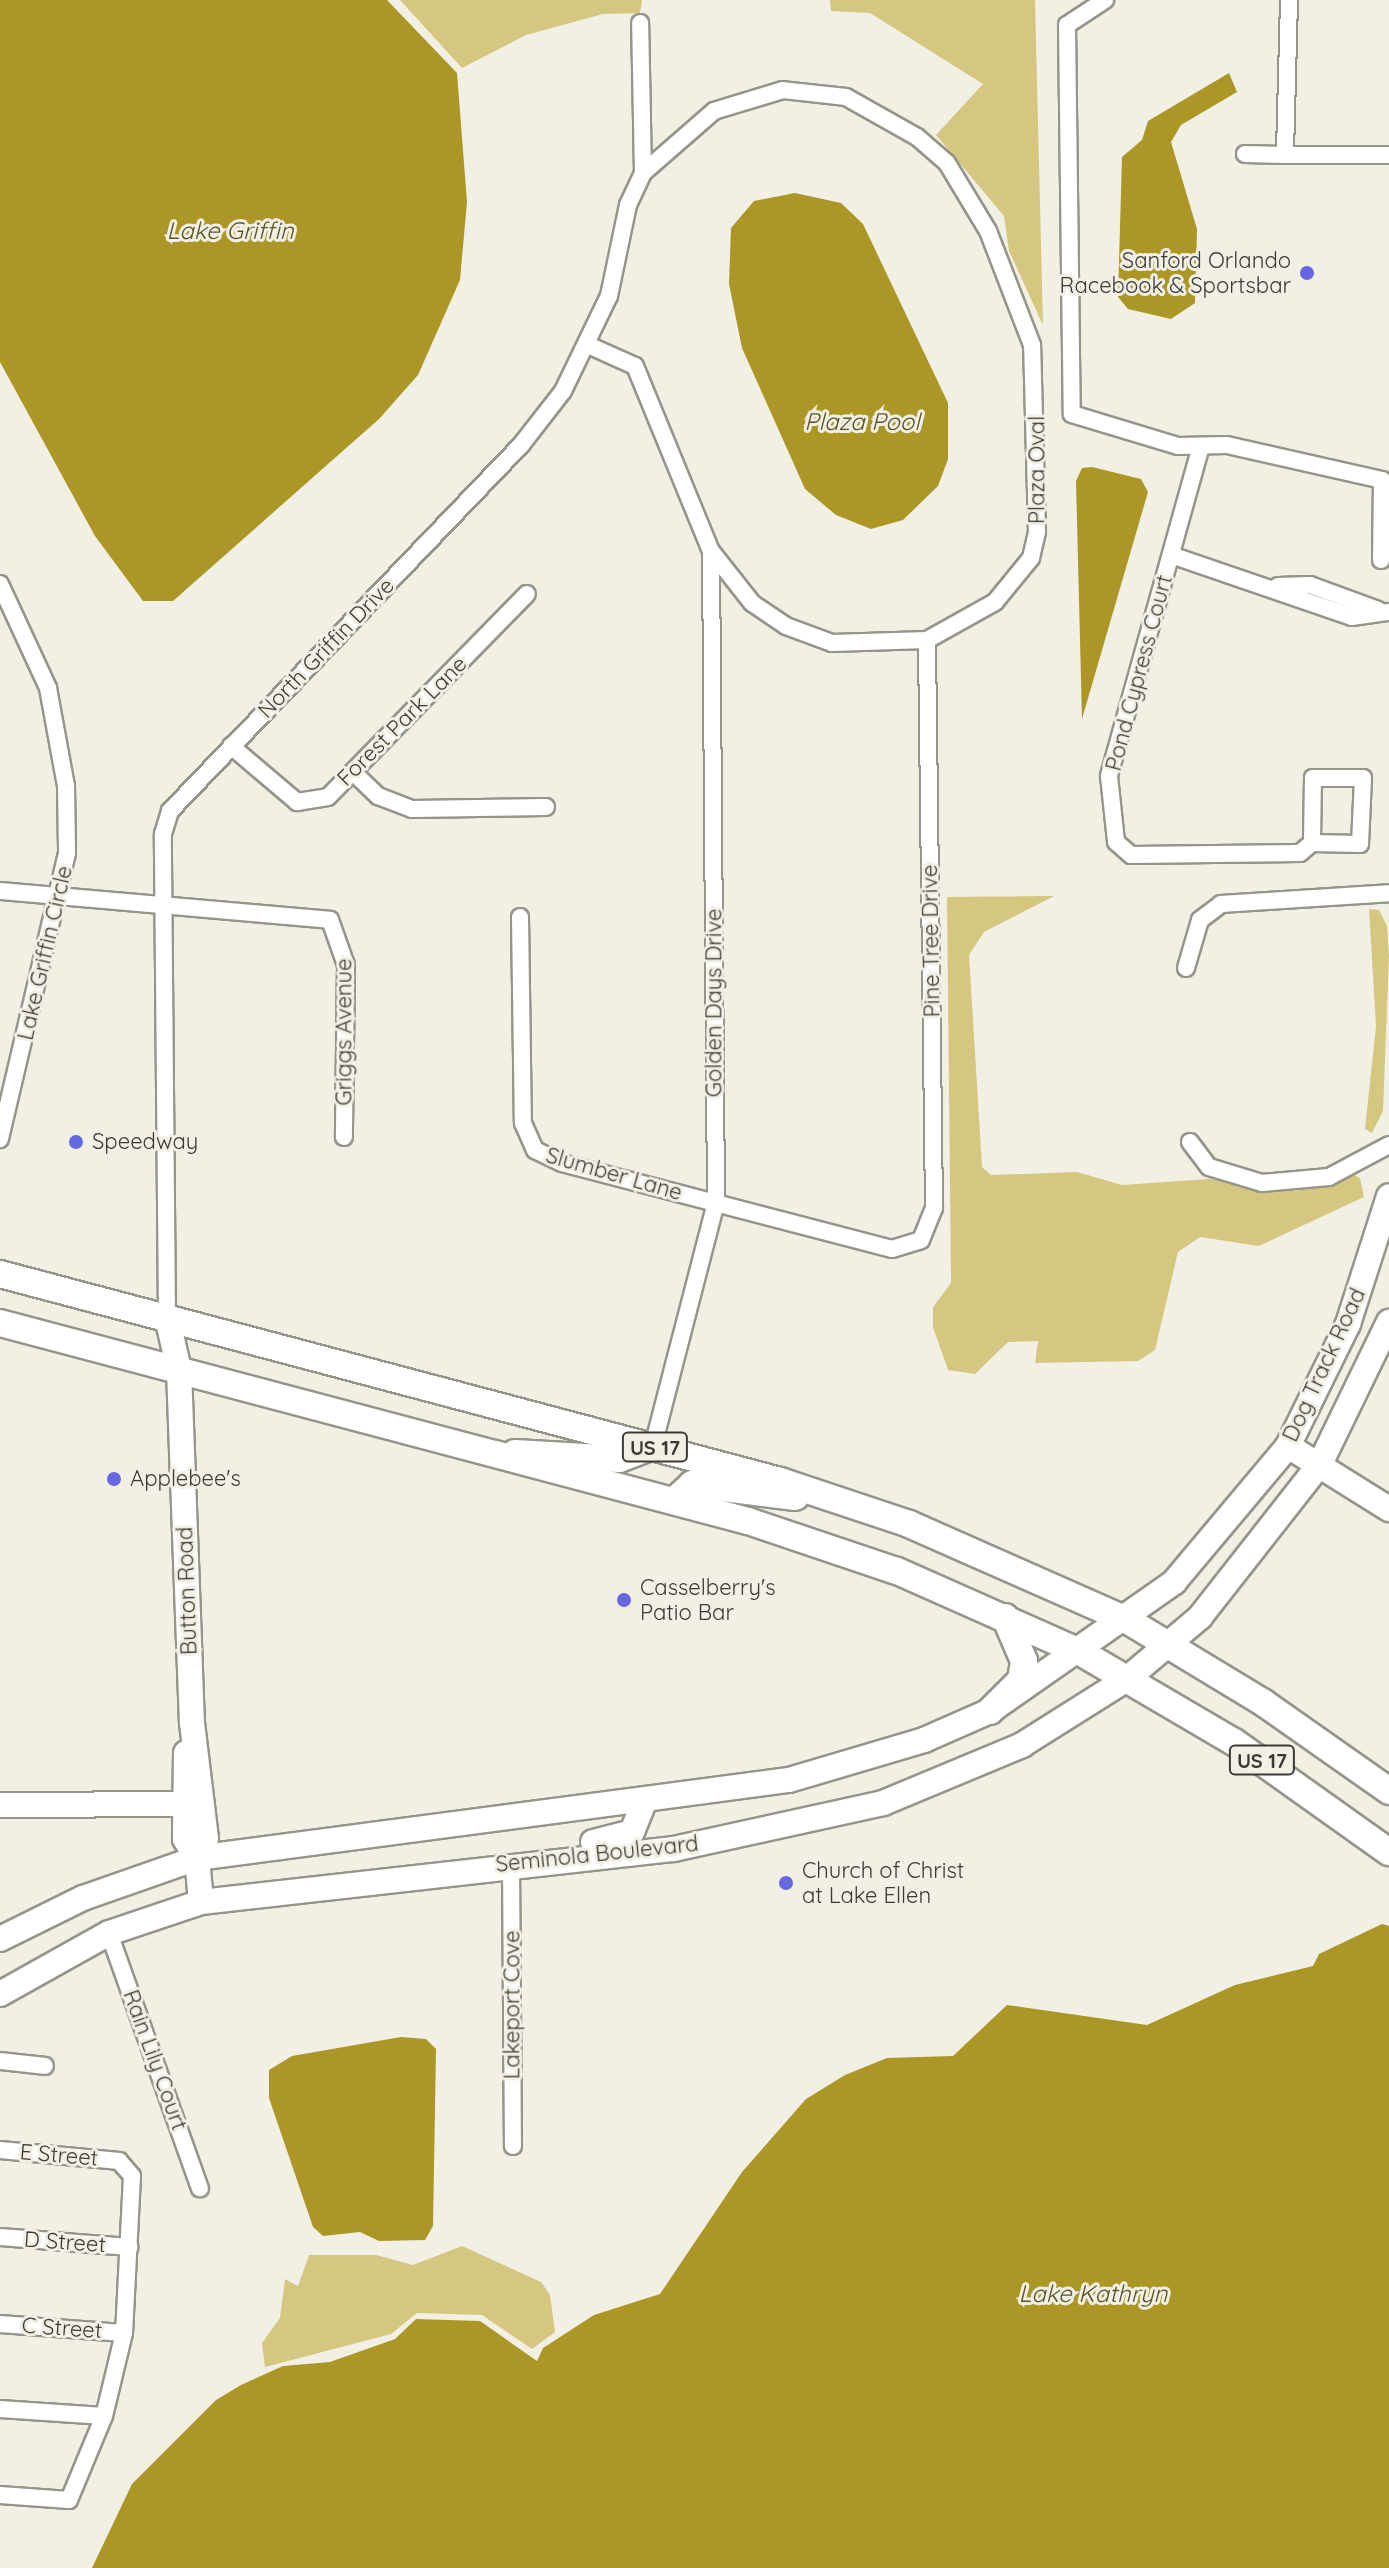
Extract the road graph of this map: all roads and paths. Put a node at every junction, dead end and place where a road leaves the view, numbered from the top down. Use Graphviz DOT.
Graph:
graph roads {
  1 [pos="1105,0"];
  2 [pos="1289,0"];
  3 [pos="640,23"];
  4 [pos="1245,154"];
  5 [pos="1285,155"];
  6 [pos="1388,155"];
  7 [pos="643,173"];
  8 [pos="588,345"];
  9 [pos="1201,446"];
  10 [pos="711,551"];
  11 [pos="1171,555"];
  12 [pos="1381,560"];
  13 [pos="0,584"];
  14 [pos="1278,586"];
  15 [pos="1325,589"];
  16 [pos="527,594"];
  17 [pos="1320,608"];
  18 [pos="1383,611"];
  19 [pos="927,640"];
  20 [pos="231,746"];
  21 [pos="353,772"];
  22 [pos="546,807"];
  23 [pos="1312,843"];
  24 [pos="0,891"];
  25 [pos="1389,893"];
  26 [pos="60,900"];
  27 [pos="164,911"];
  28 [pos="520,917"];
  29 [pos="1186,968"];
  30 [pos="344,1137"];
  31 [pos="0,1139"];
  32 [pos="1190,1142"];
  33 [pos="1389,1145"];
  34 [pos="1389,1196"];
  35 [pos="716,1203"];
  36 [pos="921,1240"];
  37 [pos="0,1274"];
  38 [pos="167,1317"];
  39 [pos="1389,1322"];
  40 [pos="0,1323"];
  41 [pos="179,1370"];
  42 [pos="653,1446"];
  43 [pos="1288,1446"];
  44 [pos="495,1455"];
  45 [pos="1320,1464"];
  46 [pos="842,1500"];
  47 [pos="674,1501"];
  48 [pos="1389,1509"];
  49 [pos="1005,1617"];
  50 [pos="1127,1620"];
  51 [pos="1171,1645"];
  52 [pos="1082,1653"];
  53 [pos="1127,1679"];
  54 [pos="990,1711"];
  55 [pos="192,1723"];
  56 [pos="1389,1791"];
  57 [pos="644,1802"];
  58 [pos="184,1804"];
  59 [pos="0,1805"];
  60 [pos="1389,1852"];
  61 [pos="197,1858"];
  62 [pos="511,1863"];
  63 [pos="201,1902"];
  64 [pos="109,1933"];
  65 [pos="0,1939"];
  66 [pos="0,1994"];
  67 [pos="0,2061"];
  68 [pos="45,2066"];
  69 [pos="513,2146"];
  70 [pos="0,2150"];
  71 [pos="200,2188"];
  72 [pos="0,2237"];
  73 [pos="130,2247"];
  74 [pos="0,2324"];
  75 [pos="124,2333"];
  76 [pos="0,2409"];
  77 [pos="104,2416"];
  78 [pos="0,2495"];
  1 -- 9 [label="street"];
  2 -- 5 [label="street"];
  3 -- 7 [label="street, North Griffin Drive"];
  4 -- 5 [label="street"];
  5 -- 6 [label="street"];
  7 -- 8 [label="street, North Griffin Drive"];
  7 -- 19 [label="street, Plaza Oval"];
  8 -- 10 [label="street, Plaza Oval"];
  8 -- 20 [label="street, North Griffin Drive"];
  9 -- 11 [label="street, Pond Cypress Court"];
  9 -- 12 [label="street"];
  10 -- 19 [label="street, Plaza Oval"];
  10 -- 35 [label="street, Golden Days Drive"];
  11 -- 14 [label="street"];
  11 -- 23 [label="street, Pond Cypress Court"];
  13 -- 26 [label="street, Lake Griffin Circle"];
  14 -- 15 [label="street"];
  14 -- 17 [label="street"];
  15 -- 17 [label="street"];
  15 -- 18 [label="street"];
  16 -- 21 [label="street, Forest Park Lane"];
  17 -- 18 [label="street"];
  19 -- 36 [label="street, Pine Tree Drive"];
  20 -- 21 [label="street, Forest Park Lane"];
  20 -- 27 [label="street, North Griffin Drive"];
  21 -- 22 [label="street"];
  23 -- 23 [label="street, Pond Cypress Court"];
  24 -- 26 [label="street"];
  25 -- 29 [label="street"];
  26 -- 27 [label="street"];
  26 -- 31 [label="street, Lake Griffin Circle"];
  27 -- 30 [label="street, Griggs Avenue"];
  27 -- 38 [label="street, North Griffin Drive"];
  28 -- 35 [label="street, Slumber Lane"];
  32 -- 33 [label="street"];
  34 -- 43 [label="main road, Dog Track Road"];
  35 -- 36 [label="street, Slumber Lane"];
  35 -- 42 [label="street, Golden Days Drive"];
  37 -- 38 [label="main road, US 17"];
  38 -- 41 [label="main road, Button Road"];
  38 -- 42 [label="main road, US 17"];
  39 -- 45 [label="main road, Dog Track Road"];
  40 -- 41 [label="main road, US 17"];
  41 -- 44 [label="main road, US 17"];
  41 -- 55 [label="main road, Button Road"];
  42 -- 44 [label="main road"];
  42 -- 46 [label="main road, US 17"];
  43 -- 45 [label="main road"];
  43 -- 50 [label="main road, Dog Track Road"];
  44 -- 47 [label="main road, US 17"];
  45 -- 48 [label="main road"];
  45 -- 51 [label="main road, Dog Track Road"];
  46 -- 47 [label="main road"];
  46 -- 50 [label="main road, US 17"];
  47 -- 49 [label="main road, US 17"];
  49 -- 52 [label="main road, US 17"];
  49 -- 54 [label="main road"];
  50 -- 51 [label="main road, US 17"];
  50 -- 52 [label="main road, Seminola Boulevard"];
  51 -- 53 [label="main road, Seminola Boulevard"];
  51 -- 56 [label="main road, US 17"];
  52 -- 53 [label="main road, US 17"];
  52 -- 54 [label="main road, Seminola Boulevard"];
  53 -- 60 [label="main road, US 17"];
  53 -- 62 [label="main road, Seminola Boulevard"];
  54 -- 57 [label="main road, Seminola Boulevard"];
  55 -- 58 [label="main road, Button Road"];
  55 -- 61 [label="main road, Button Road"];
  57 -- 61 [label="main road, Seminola Boulevard"];
  57 -- 62 [label="main road"];
  58 -- 59 [label="main road"];
  58 -- 61 [label="main road, Button Road"];
  61 -- 63 [label="main road, Button Road"];
  61 -- 65 [label="main road, Seminola Boulevard"];
  62 -- 63 [label="main road, Seminola Boulevard"];
  62 -- 69 [label="street, Lakeport Cove"];
  63 -- 64 [label="main road, Seminola Boulevard"];
  64 -- 66 [label="main road, Seminola Boulevard"];
  64 -- 71 [label="street, Rain Lily Court"];
  67 -- 68 [label="street"];
  70 -- 73 [label="street, E Street"];
  72 -- 73 [label="street, D Street"];
  73 -- 75 [label="street"];
  74 -- 75 [label="street, C Street"];
  75 -- 77 [label="street"];
  76 -- 77 [label="street"];
  77 -- 78 [label="street"];
}
